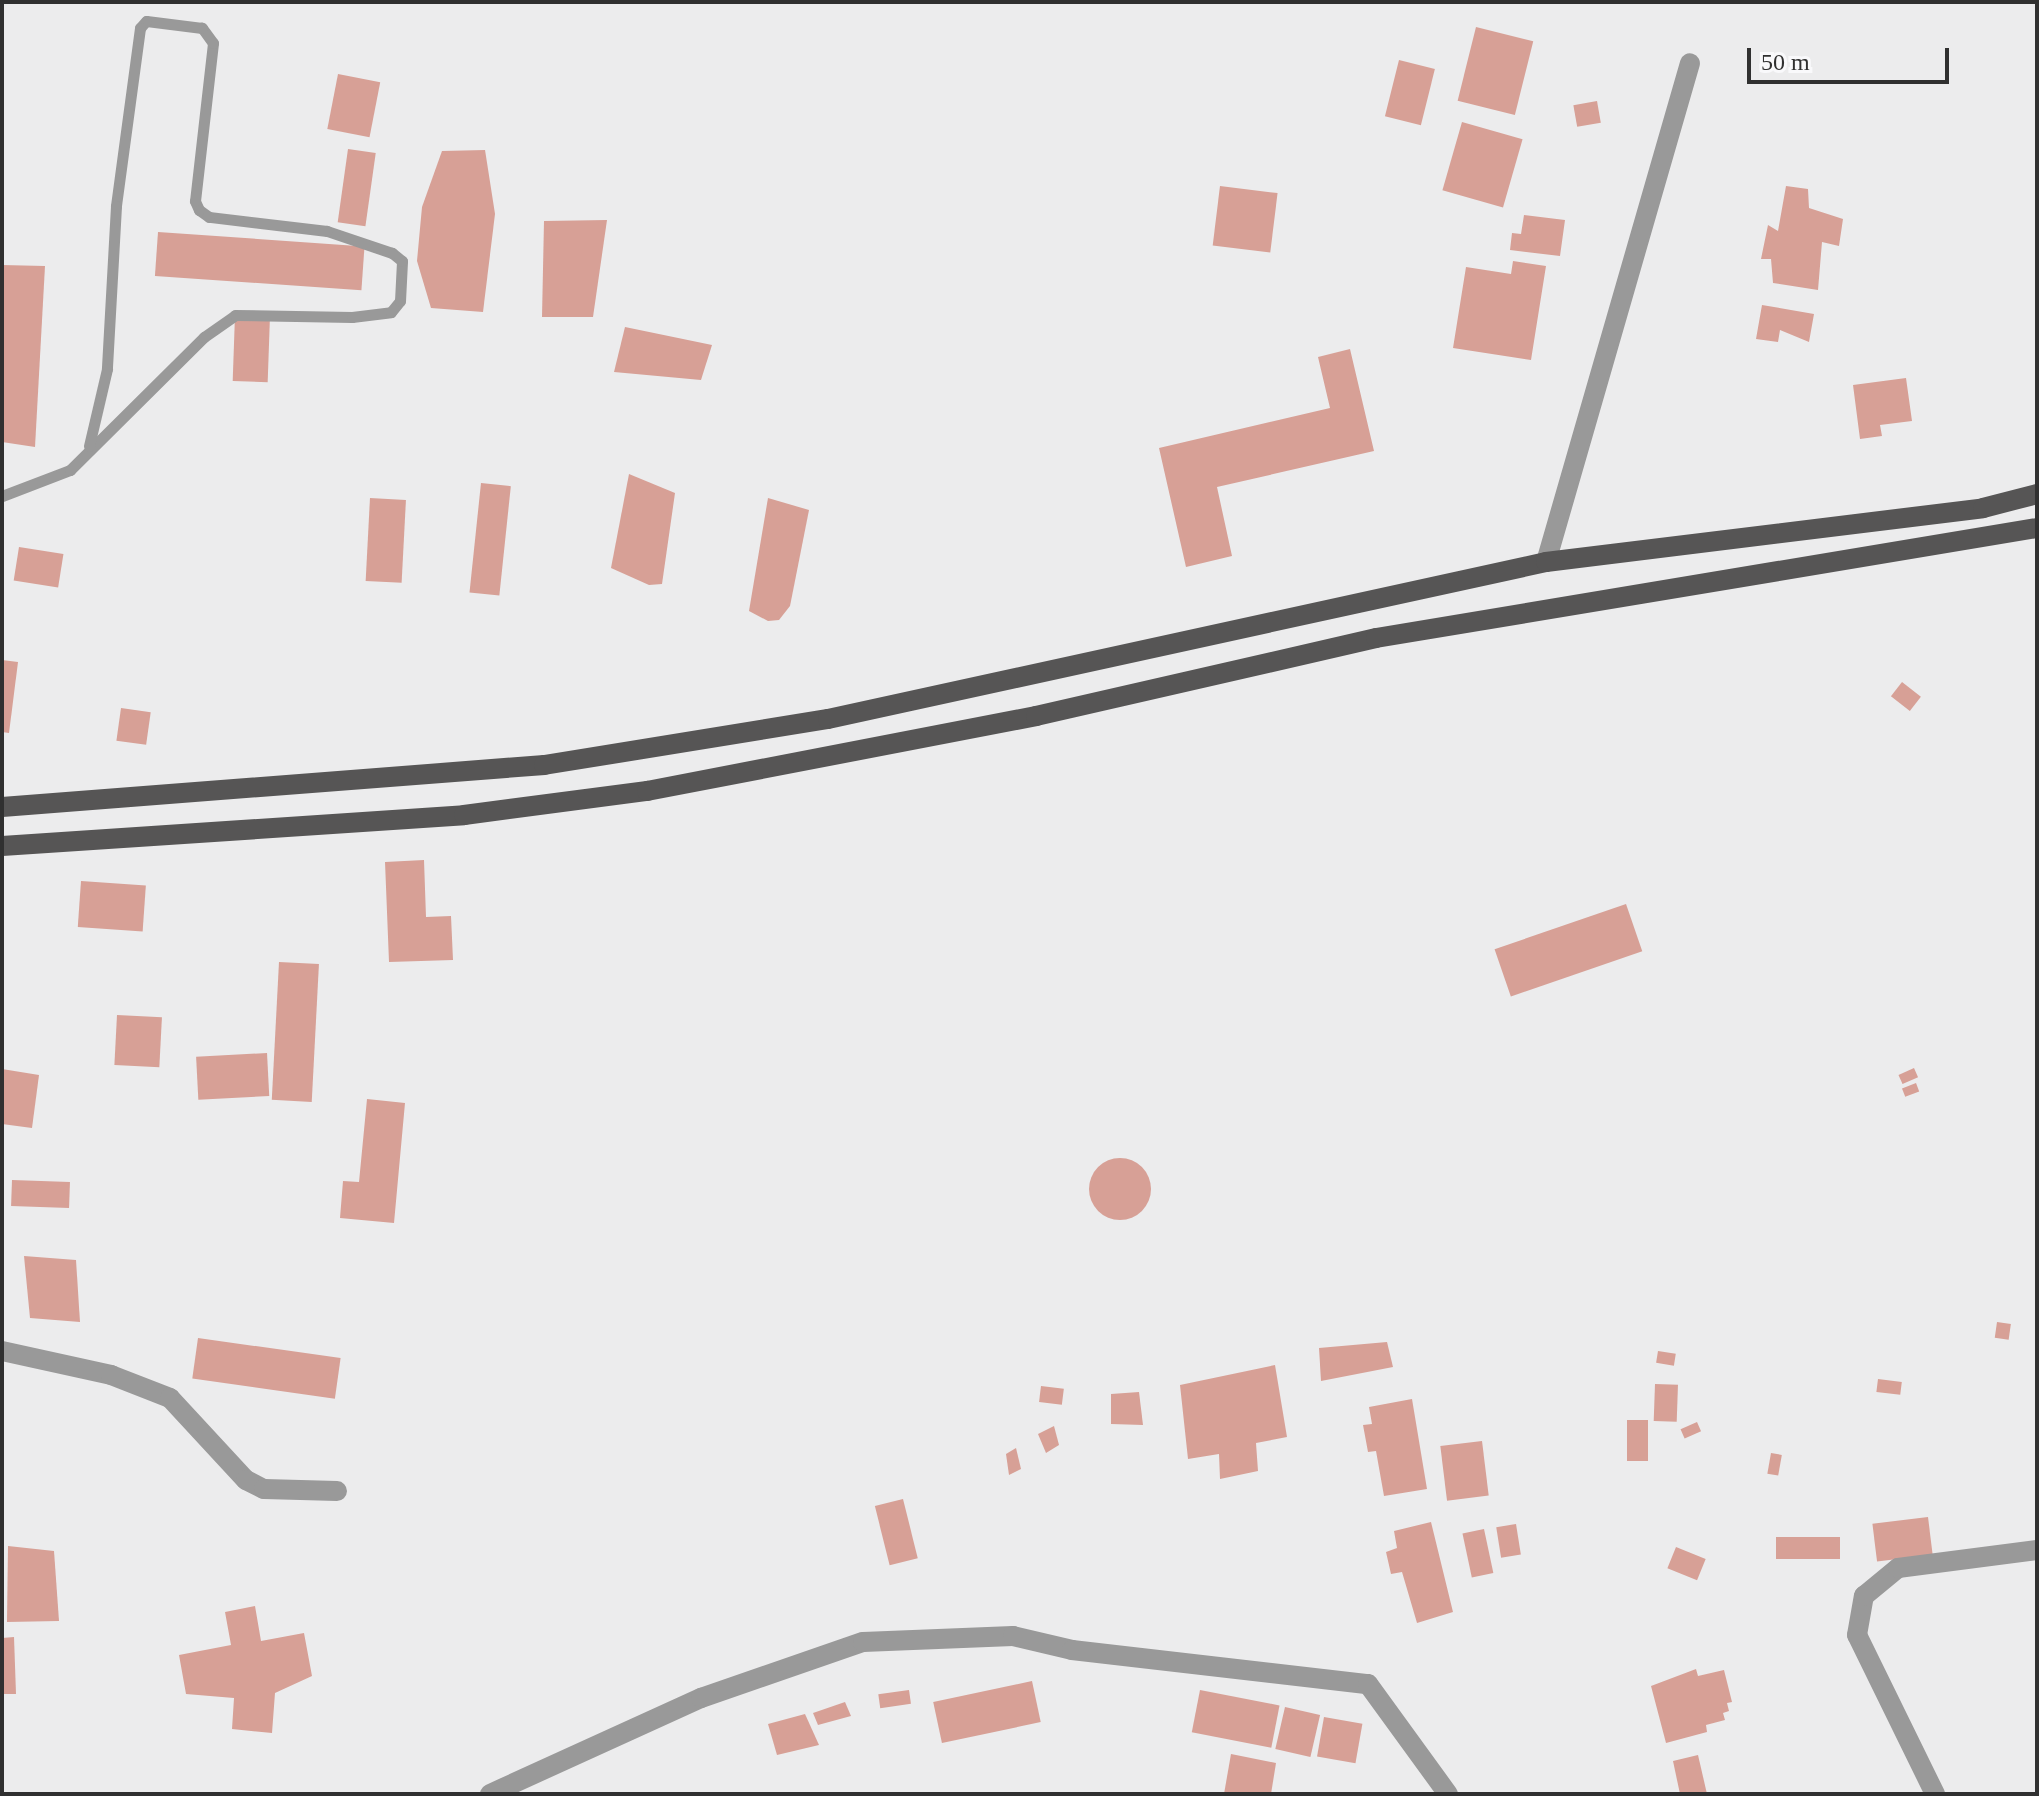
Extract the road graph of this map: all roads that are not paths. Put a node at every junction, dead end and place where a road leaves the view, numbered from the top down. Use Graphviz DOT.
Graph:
graph roads {
  1 [pos="1690,63"];
  2 [pos="89,446"];
  3 [pos="2037,494"];
  4 [pos="2,496"];
  5 [pos="2037,528"];
  6 [pos="1546,562"];
  7 [pos="2,807"];
  8 [pos="2,846"];
  9 [pos="2,1351"];
  10 [pos="337,1491"];
  11 [pos="2037,1550"];
  12 [pos="490,1794"];
  13 [pos="1448,1794"];
  14 [pos="1935,1794"];
  1 -- 6 [label="street"];
  2 -- 2 [label="lane"];
  2 -- 4 [label="lane"];
  3 -- 6 [label="main road"];
  5 -- 8 [label="main road"];
  6 -- 7 [label="main road"];
  9 -- 10 [label="street"];
  11 -- 14 [label="street"];
  12 -- 13 [label="street"];
}
